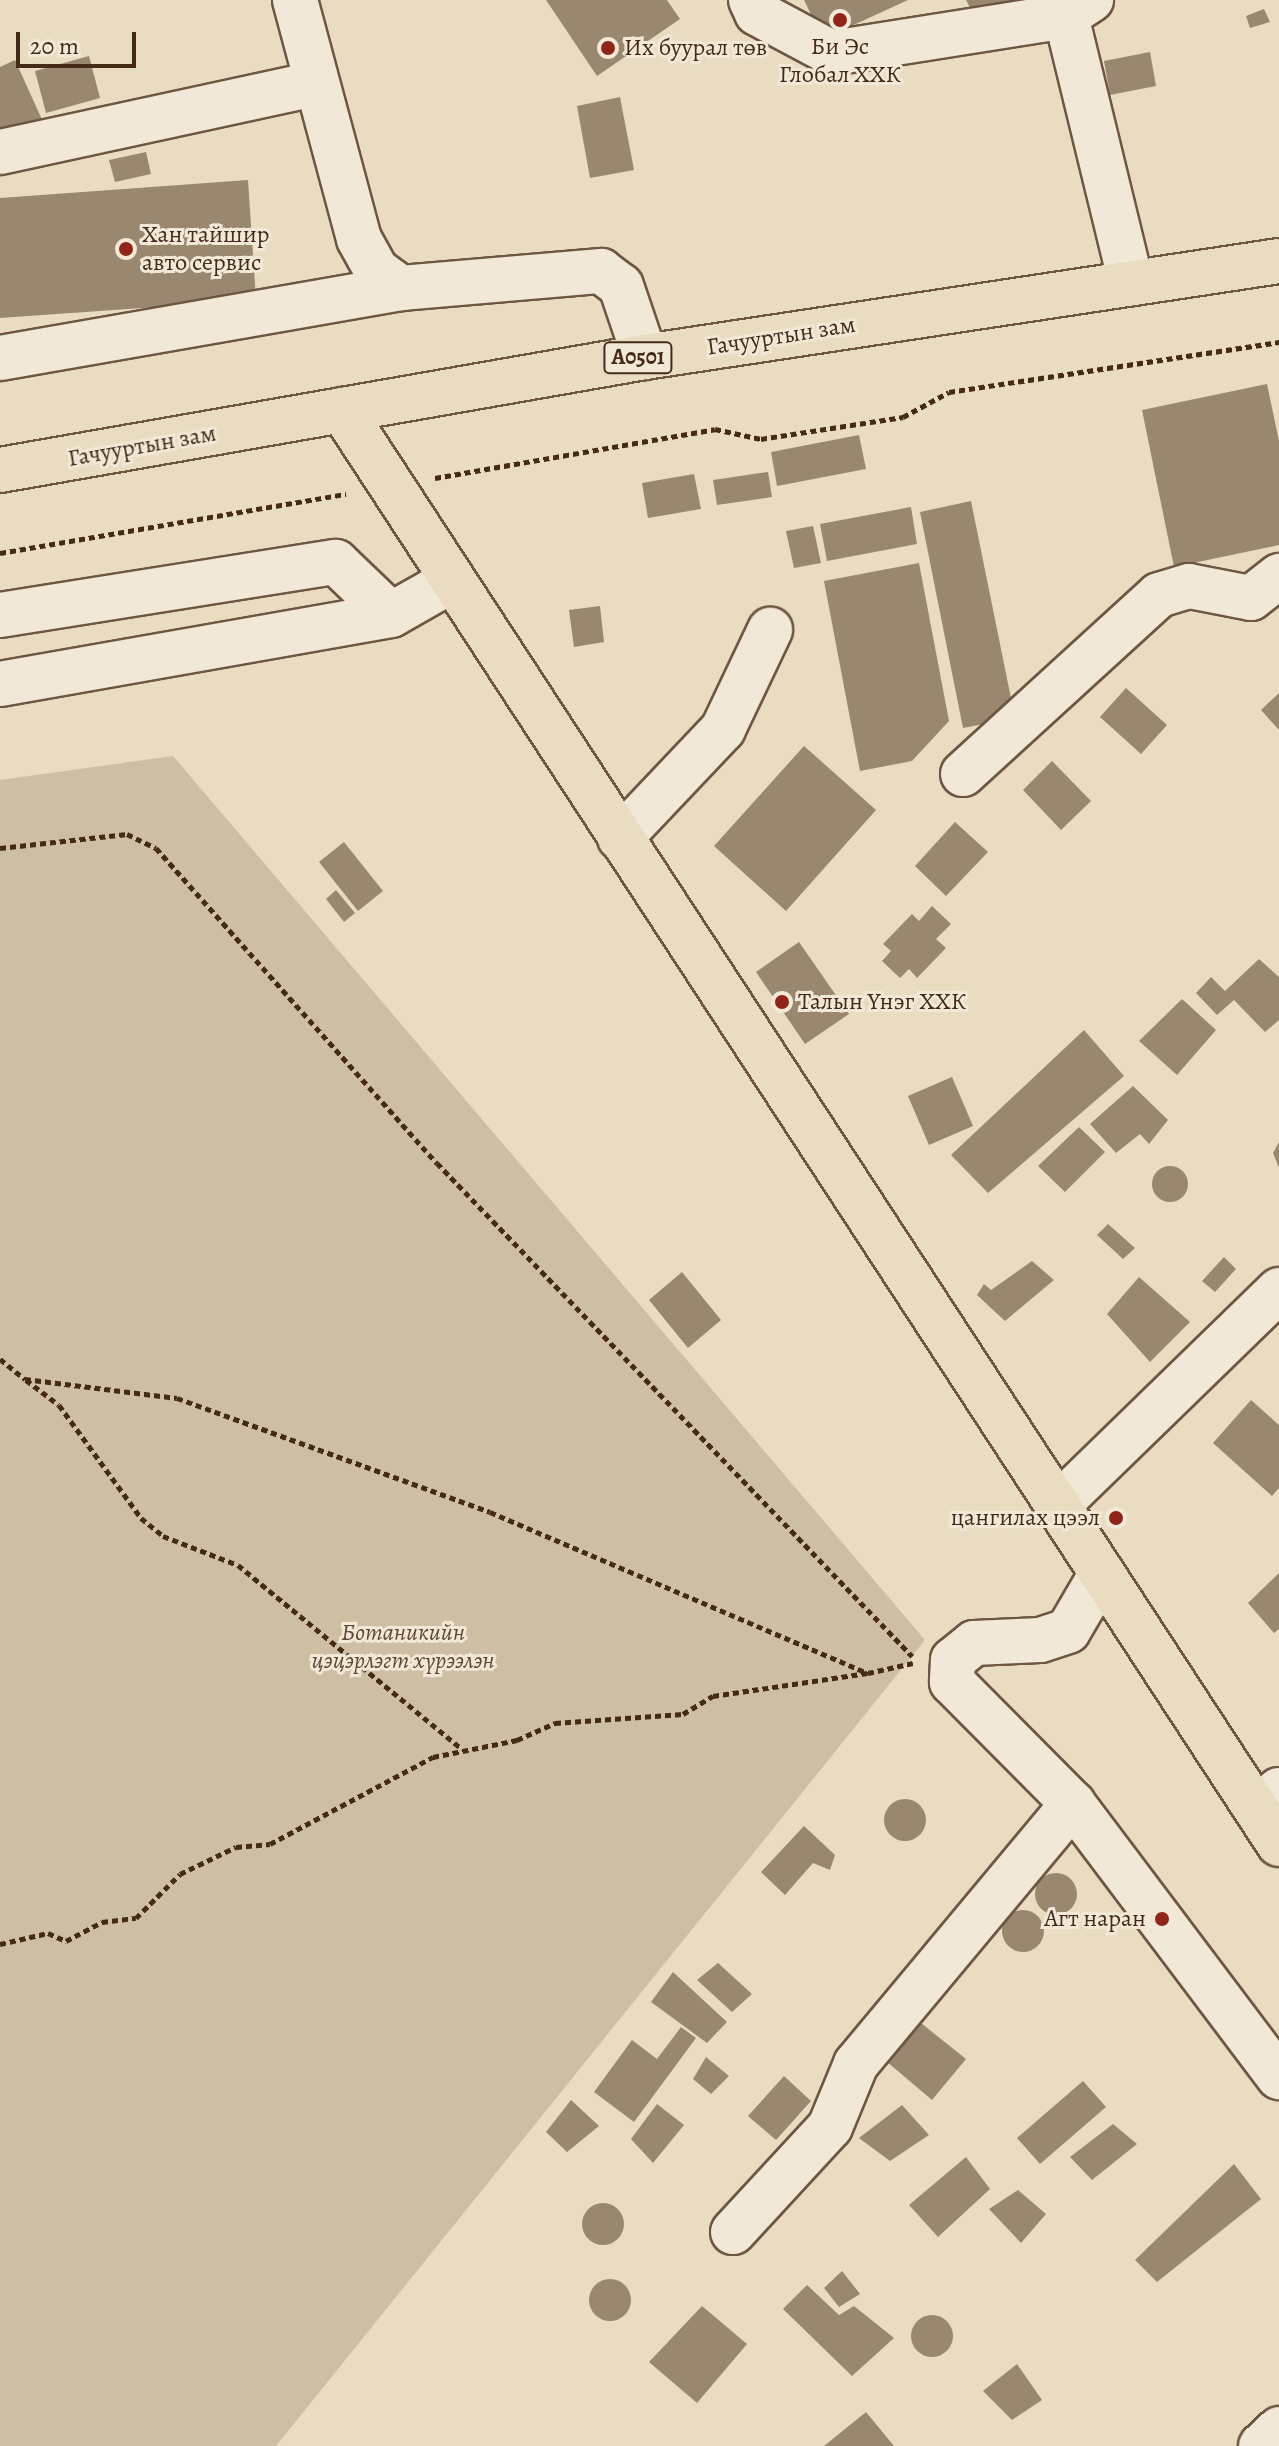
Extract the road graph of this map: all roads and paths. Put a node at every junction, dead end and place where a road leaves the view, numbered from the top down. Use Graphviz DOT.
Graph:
graph roads {
  1 [pos="295,0"];
  2 [pos="751,0"];
  3 [pos="1078,8"];
  4 [pos="315,84"];
  5 [pos="0,152"];
  6 [pos="1279,261"];
  7 [pos="1131,283"];
  8 [pos="401,288"];
  9 [pos="1279,342"];
  10 [pos="645,357"];
  11 [pos="0,358"];
  12 [pos="342,410"];
  13 [pos="0,470"];
  14 [pos="391,486"];
  15 [pos="0,553"];
  16 [pos="1279,576"];
  17 [pos="449,582"];
  18 [pos="110,596"];
  19 [pos="0,615"];
  20 [pos="391,615"];
  21 [pos="770,630"];
  22 [pos="96,668"];
  23 [pos="0,684"];
  24 [pos="963,774"];
  25 [pos="620,838"];
  26 [pos="0,848"];
  27 [pos="1279,1290"];
  28 [pos="0,1359"];
  29 [pos="25,1379"];
  30 [pos="1057,1506"];
  31 [pos="1102,1573"];
  32 [pos="934,1666"];
  33 [pos="868,1673"];
  34 [pos="462,1749"];
  35 [pos="1073,1804"];
  36 [pos="1272,1814"];
  37 [pos="0,1944"];
  38 [pos="1279,2077"];
  39 [pos="733,2232"];
  40 [pos="1279,2429"];
  41 [pos="1261,2446"];
  1 -- 4 [label="street"];
  2 -- 3 [label="street"];
  3 -- 7 [label="street"];
  4 -- 5 [label="street"];
  4 -- 8 [label="street"];
  6 -- 7 [label="main road, Гачууртын зам / A0501"];
  7 -- 10 [label="main road, Гачууртын зам / A0501"];
  8 -- 10 [label="street"];
  8 -- 11 [label="street"];
  9 -- 14 [label="path"];
  10 -- 12 [label="main road, Гачууртын зам / A0501"];
  12 -- 13 [label="main road, Гачууртын зам / A0501"];
  12 -- 14 [label="main road"];
  14 -- 15 [label="path"];
  14 -- 17 [label="main road"];
  16 -- 24 [label="street"];
  17 -- 20 [label="street"];
  17 -- 25 [label="main road"];
  18 -- 19 [label="street"];
  18 -- 20 [label="street"];
  18 -- 22 [label="street"];
  20 -- 22 [label="street"];
  21 -- 25 [label="street"];
  22 -- 23 [label="street"];
  25 -- 30 [label="main road"];
  26 -- 32 [label="path"];
  27 -- 30 [label="street"];
  28 -- 29 [label="path"];
  29 -- 33 [label="path"];
  29 -- 34 [label="path"];
  30 -- 31 [label="main road"];
  31 -- 32 [label="street"];
  31 -- 36 [label="main road"];
  32 -- 33 [label="path"];
  32 -- 35 [label="street"];
  33 -- 34 [label="path"];
  34 -- 37 [label="path"];
  35 -- 38 [label="street"];
  35 -- 39 [label="street"];
  40 -- 41 [label="street"];
}
